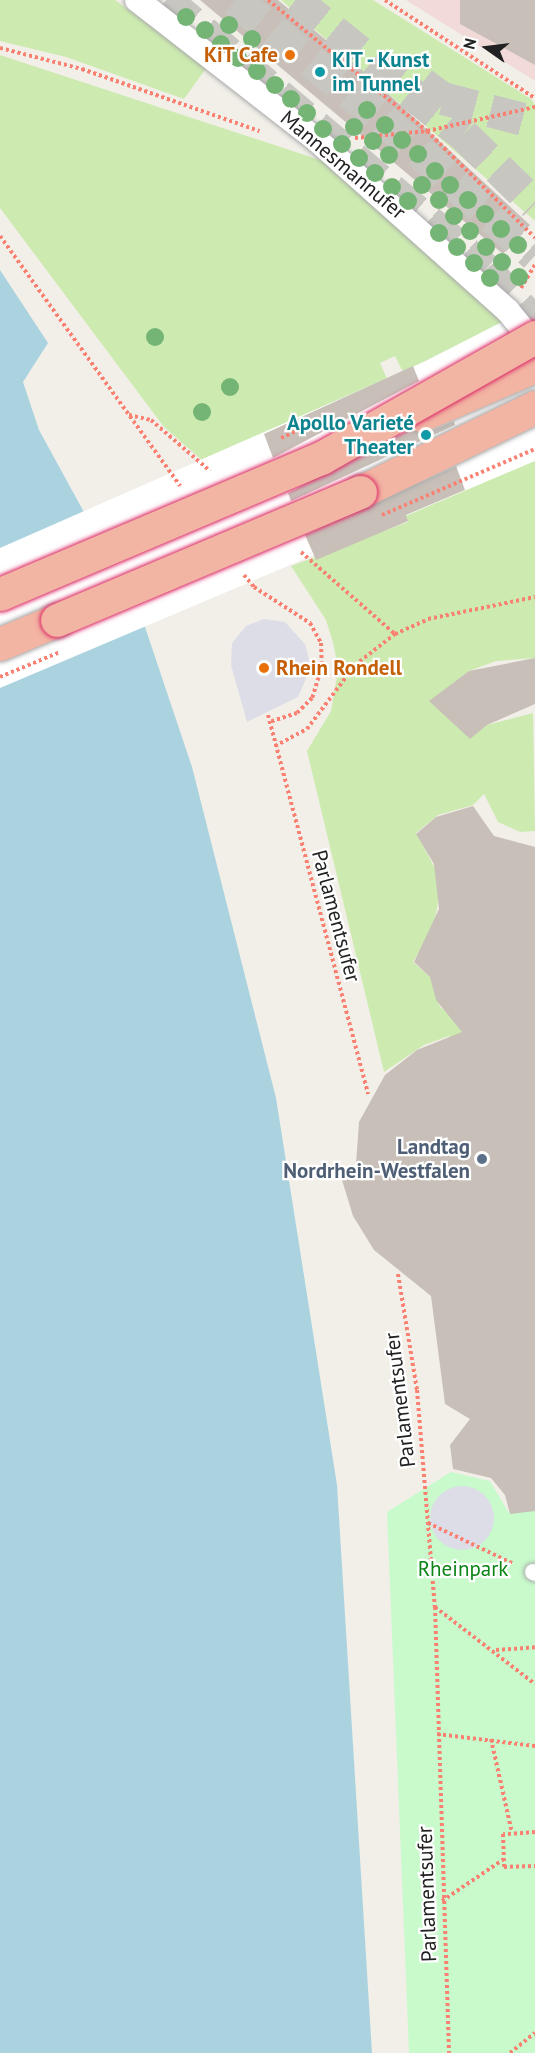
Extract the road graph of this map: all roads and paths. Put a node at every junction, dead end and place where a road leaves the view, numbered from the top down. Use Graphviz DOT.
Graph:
graph roads {
  1 [pos="137,0"];
  2 [pos="268,0"];
  3 [pos="385,0"];
  4 [pos="0,48"];
  5 [pos="535,98"];
  6 [pos="535,107"];
  7 [pos="427,131"];
  8 [pos="268,135"];
  9 [pos="318,141"];
  10 [pos="0,236"];
  11 [pos="535,238"];
  12 [pos="535,337"];
  13 [pos="535,344"];
  14 [pos="535,366"];
  15 [pos="535,407"];
  16 [pos="319,422"];
  17 [pos="535,423"];
  18 [pos="276,440"];
  19 [pos="321,458"];
  20 [pos="213,468"];
  21 [pos="202,472"];
  22 [pos="181,482"];
  23 [pos="170,486"];
  24 [pos="184,491"];
  25 [pos="360,492"];
  26 [pos="240,568"];
  27 [pos="0,594"];
  28 [pos="535,597"];
  29 [pos="0,644"];
  30 [pos="268,715"];
  31 [pos="270,722"];
  32 [pos="275,746"];
  33 [pos="368,1094"];
  34 [pos="398,1274"];
  35 [pos="428,1523"];
  36 [pos="534,1572"];
  37 [pos="435,1607"];
  38 [pos="535,1647"];
  39 [pos="495,1650"];
  40 [pos="535,1684"];
  41 [pos="437,1734"];
  42 [pos="491,1739"];
  43 [pos="535,1746"];
  44 [pos="535,1832"];
  45 [pos="512,1833"];
  46 [pos="504,1859"];
  47 [pos="535,1866"];
  48 [pos="442,1901"];
  49 [pos="534,2034"];
  50 [pos="449,2053"];
  51 [pos="510,2053"];
  1 -- 9 [label="street, Mannesmannufer"];
  2 -- 7 [label="path"];
  3 -- 5 [label="path"];
  4 -- 8 [label="path"];
  6 -- 7 [label="path"];
  7 -- 9 [label="path"];
  7 -- 11 [label="path"];
  9 -- 13 [label="street, Mannesmannufer"];
  10 -- 24 [label="path"];
  12 -- 19 [label="highway, bridge"];
  14 -- 19 [label="highway, bridge"];
  15 -- 25 [label="highway"];
  16 -- 18 [label="path, bridge"];
  17 -- 25 [label="highway"];
  19 -- 27 [label="highway, bridge"];
  20 -- 21 [label="path"];
  22 -- 23 [label="path"];
  25 -- 29 [label="highway, bridge"];
  26 -- 31 [label="path"];
  28 -- 32 [label="path"];
  30 -- 31 [label="path, Parlamentsufer"];
  31 -- 32 [label="path, Parlamentsufer"];
  32 -- 33 [label="path, Parlamentsufer"];
  34 -- 35 [label="path, Parlamentsufer"];
  35 -- 36 [label="path"];
  35 -- 37 [label="path, Parlamentsufer"];
  37 -- 39 [label="path"];
  37 -- 41 [label="path, Parlamentsufer"];
  38 -- 39 [label="path"];
  39 -- 40 [label="path"];
  41 -- 42 [label="path"];
  41 -- 48 [label="path, Parlamentsufer"];
  42 -- 43 [label="path"];
  42 -- 45 [label="path"];
  44 -- 45 [label="path"];
  45 -- 46 [label="path"];
  46 -- 47 [label="path"];
  46 -- 48 [label="path"];
  48 -- 50 [label="path, Parlamentsufer"];
  49 -- 51 [label="path"];
}
